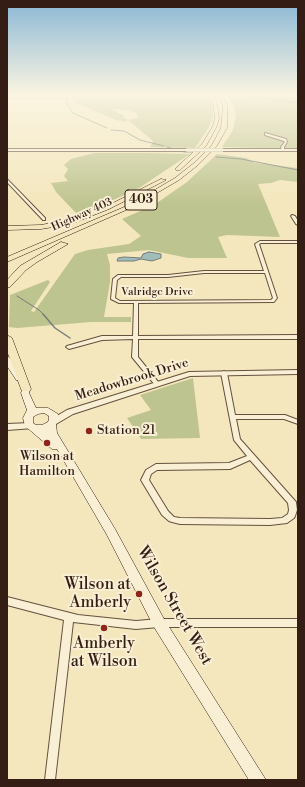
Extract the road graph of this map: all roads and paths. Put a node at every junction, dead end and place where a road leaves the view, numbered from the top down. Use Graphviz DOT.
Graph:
graph roads {
  1 [pos="212,132"];
  2 [pos="222,132"];
  3 [pos="266,134"];
  4 [pos="7,150"];
  5 [pos="283,150"];
  6 [pos="298,150"];
  7 [pos="169,175"];
  8 [pos="177,179"];
  9 [pos="7,180"];
  10 [pos="298,216"];
  11 [pos="44,219"];
  12 [pos="298,224"];
  13 [pos="7,228"];
  14 [pos="298,242"];
  15 [pos="7,252"];
  16 [pos="7,260"];
  17 [pos="266,272"];
  18 [pos="7,285"];
  19 [pos="136,302"];
  20 [pos="298,337"];
  21 [pos="7,338"];
  22 [pos="135,338"];
  23 [pos="69,347"];
  24 [pos="7,359"];
  25 [pos="298,372"];
  26 [pos="224,373"];
  27 [pos="157,384"];
  28 [pos="26,389"];
  29 [pos="47,411"];
  30 [pos="70,412"];
  31 [pos="233,417"];
  32 [pos="30,422"];
  33 [pos="298,422"];
  34 [pos="52,423"];
  35 [pos="7,426"];
  36 [pos="61,450"];
  37 [pos="250,457"];
  38 [pos="7,601"];
  39 [pos="69,617"];
  40 [pos="159,623"];
  41 [pos="298,623"];
  42 [pos="50,780"];
  43 [pos="258,780"];
  1 -- 7 [label="highway, Highway 403 / 403"];
  2 -- 8 [label="highway, Highway 403 / 403"];
  3 -- 5 [label="street"];
  4 -- 5 [label="street, bridge"];
  5 -- 6 [label="street"];
  7 -- 13 [label="highway"];
  7 -- 15 [label="highway, Highway 403 / 403"];
  8 -- 16 [label="highway, Highway 403 / 403"];
  8 -- 18 [label="highway"];
  9 -- 11 [label="street"];
  10 -- 12 [label="street"];
  14 -- 17 [label="street, Valridge Drive"];
  17 -- 19 [label="street, Valridge Drive"];
  17 -- 19 [label="street, Valridge Drive"];
  19 -- 22 [label="street"];
  20 -- 22 [label="street"];
  21 -- 28 [label="highway"];
  22 -- 23 [label="street"];
  22 -- 27 [label="street"];
  24 -- 28 [label="main road"];
  25 -- 26 [label="street, Meadowbrook Drive"];
  26 -- 27 [label="street, Meadowbrook Drive"];
  26 -- 31 [label="street"];
  27 -- 30 [label="street, Meadowbrook Drive"];
  28 -- 29 [label="main road"];
  28 -- 32 [label="main road"];
  29 -- 30 [label="street, Meadowbrook Drive"];
  29 -- 32 [label="main road"];
  29 -- 34 [label="main road, Wilson Street West"];
  30 -- 34 [label="street, Meadowbrook Drive"];
  31 -- 33 [label="street"];
  31 -- 37 [label="street"];
  32 -- 34 [label="main road"];
  32 -- 35 [label="street"];
  32 -- 36 [label="main road, Wilson Street West"];
  34 -- 36 [label="main road, Wilson Street West"];
  36 -- 40 [label="main road, Wilson Street West"];
  37 -- 37 [label="street"];
  38 -- 39 [label="street"];
  39 -- 40 [label="street"];
  39 -- 42 [label="street"];
  40 -- 41 [label="street"];
  40 -- 43 [label="main road, Wilson Street West"];
}
